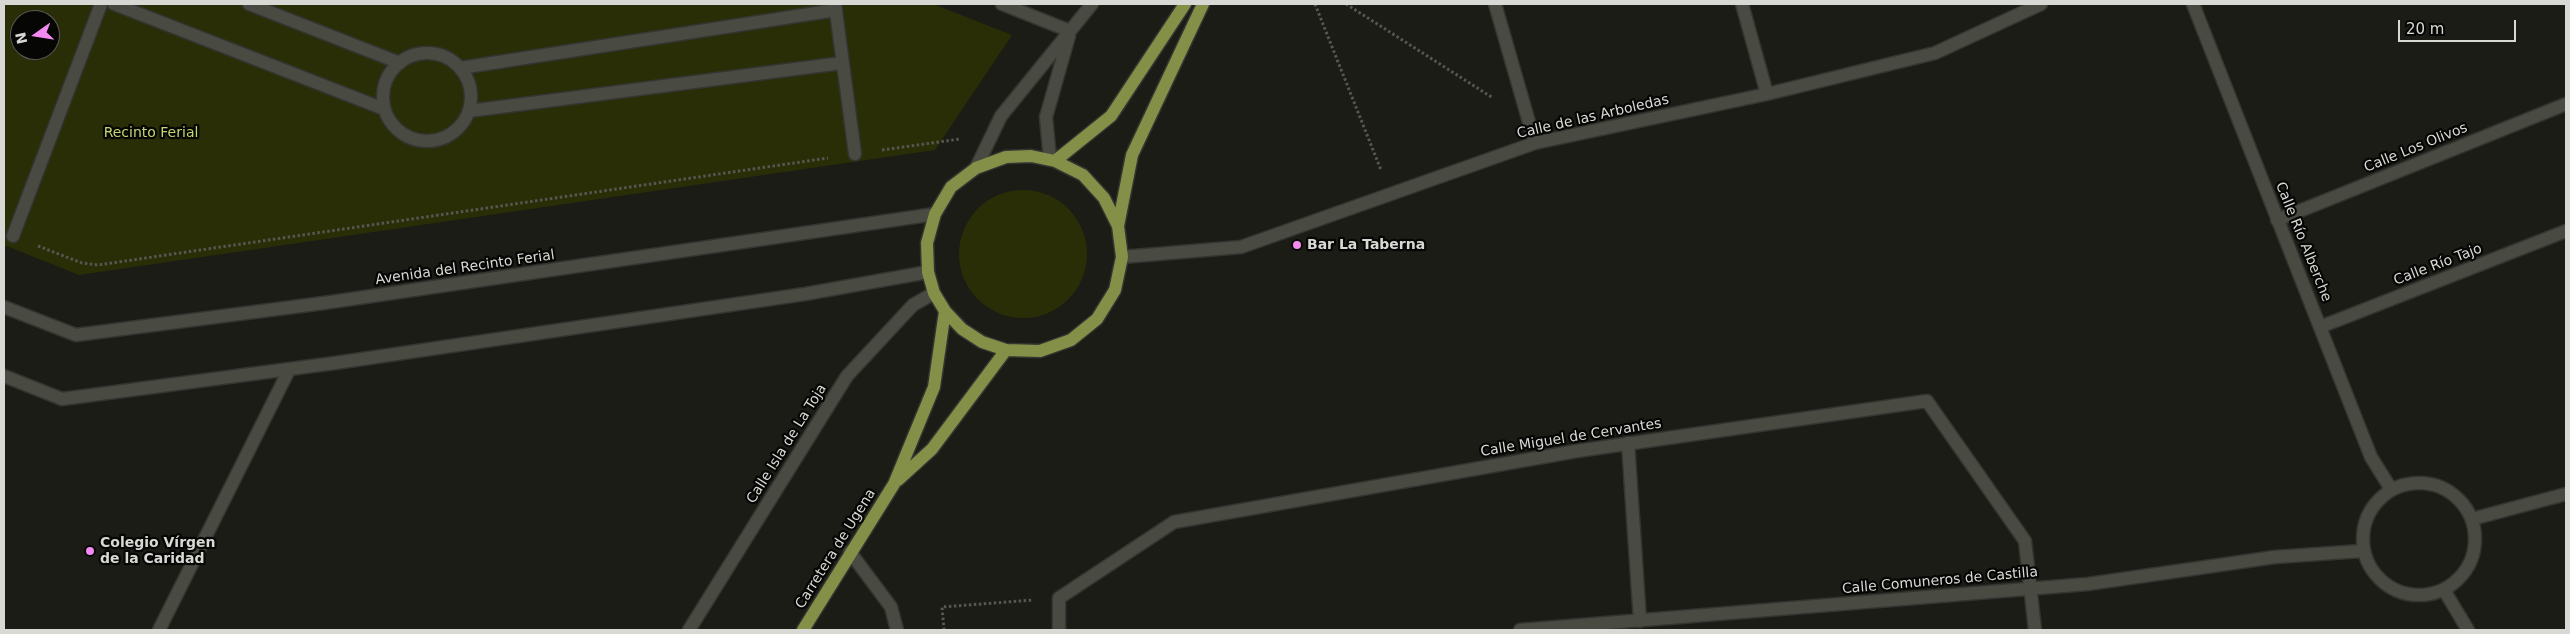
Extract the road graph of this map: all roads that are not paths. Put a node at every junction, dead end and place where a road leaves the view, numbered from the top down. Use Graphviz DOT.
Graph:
graph roads {
  1 [pos="102,4"];
  2 [pos="114,4"];
  3 [pos="249,4"];
  4 [pos="1002,4"];
  5 [pos="1092,4"];
  6 [pos="1184,4"];
  7 [pos="1203,4"];
  8 [pos="1495,4"];
  9 [pos="1742,4"];
  10 [pos="2041,4"];
  11 [pos="2193,4"];
  12 [pos="835,7"];
  13 [pos="1070,31"];
  14 [pos="400,63"];
  15 [pos="842,63"];
  16 [pos="460,68"];
  17 [pos="1767,94"];
  18 [pos="2566,104"];
  19 [pos="384,109"];
  20 [pos="469,111"];
  21 [pos="1535,143"];
  22 [pos="855,154"];
  23 [pos="1052,160"];
  24 [pos="976,168"];
  25 [pos="935,214"];
  26 [pos="2277,220"];
  27 [pos="1118,226"];
  28 [pos="2566,231"];
  29 [pos="13,236"];
  30 [pos="1122,257"];
  31 [pos="928,272"];
  32 [pos="934,293"];
  33 [pos="4,307"];
  34 [pos="945,311"];
  35 [pos="2320,327"];
  36 [pos="1006,350"];
  37 [pos="289,370"];
  38 [pos="4,376"];
  39 [pos="1628,443"];
  40 [pos="894,484"];
  41 [pos="2391,489"];
  42 [pos="2566,494"];
  43 [pos="2472,519"];
  44 [pos="2362,551"];
  45 [pos="850,552"];
  46 [pos="2030,589"];
  47 [pos="2444,590"];
  48 [pos="1640,621"];
  49 [pos="159,630"];
  50 [pos="689,630"];
  51 [pos="802,630"];
  52 [pos="896,630"];
  53 [pos="1059,630"];
  54 [pos="1520,630"];
  55 [pos="2035,630"];
  56 [pos="2468,630"];
  1 -- 29 [label="street"];
  2 -- 19 [label="street"];
  3 -- 14 [label="street"];
  4 -- 13 [label="street"];
  5 -- 13 [label="street"];
  6 -- 23 [label="main road"];
  7 -- 27 [label="main road"];
  8 -- 21 [label="street"];
  9 -- 17 [label="street"];
  10 -- 17 [label="street, Calle de las Arboledas"];
  11 -- 26 [label="street, Calle Río Alberche"];
  12 -- 15 [label="street"];
  12 -- 16 [label="street"];
  13 -- 23 [label="street"];
  13 -- 24 [label="street"];
  14 -- 16 [label="street"];
  14 -- 19 [label="street"];
  15 -- 20 [label="street"];
  15 -- 22 [label="street"];
  16 -- 20 [label="street"];
  17 -- 21 [label="street, Calle de las Arboledas"];
  18 -- 26 [label="street, Calle Los Olivos"];
  19 -- 20 [label="street"];
  21 -- 30 [label="street, Calle de las Arboledas"];
  23 -- 24 [label="main road"];
  23 -- 27 [label="main road"];
  24 -- 25 [label="main road"];
  25 -- 31 [label="main road"];
  25 -- 33 [label="street, Avenida del Recinto Ferial"];
  26 -- 35 [label="street, Calle Río Alberche"];
  27 -- 30 [label="main road"];
  28 -- 35 [label="street, Calle Río Tajo"];
  30 -- 36 [label="main road"];
  31 -- 32 [label="main road"];
  31 -- 37 [label="street"];
  32 -- 34 [label="main road"];
  32 -- 50 [label="street, Calle Isla de La Toja"];
  34 -- 36 [label="main road"];
  34 -- 40 [label="main road, Carretera de Ugena"];
  35 -- 41 [label="street, Calle Río Alberche"];
  36 -- 40 [label="main road, Carretera de Ugena"];
  37 -- 38 [label="street"];
  37 -- 49 [label="street"];
  39 -- 46 [label="street, Calle Miguel de Cervantes"];
  39 -- 48 [label="street"];
  39 -- 53 [label="street, Calle Miguel de Cervantes"];
  40 -- 45 [label="main road, Carretera de Ugena"];
  41 -- 43 [label="street"];
  41 -- 44 [label="street"];
  42 -- 43 [label="street"];
  43 -- 47 [label="street"];
  44 -- 46 [label="street, Calle Comuneros de Castilla"];
  44 -- 47 [label="street"];
  45 -- 51 [label="main road, Carretera de Ugena"];
  45 -- 52 [label="street"];
  46 -- 48 [label="street, Calle Comuneros de Castilla"];
  46 -- 55 [label="street"];
  47 -- 56 [label="street"];
  48 -- 54 [label="street, Calle Comuneros de Castilla"];
}
